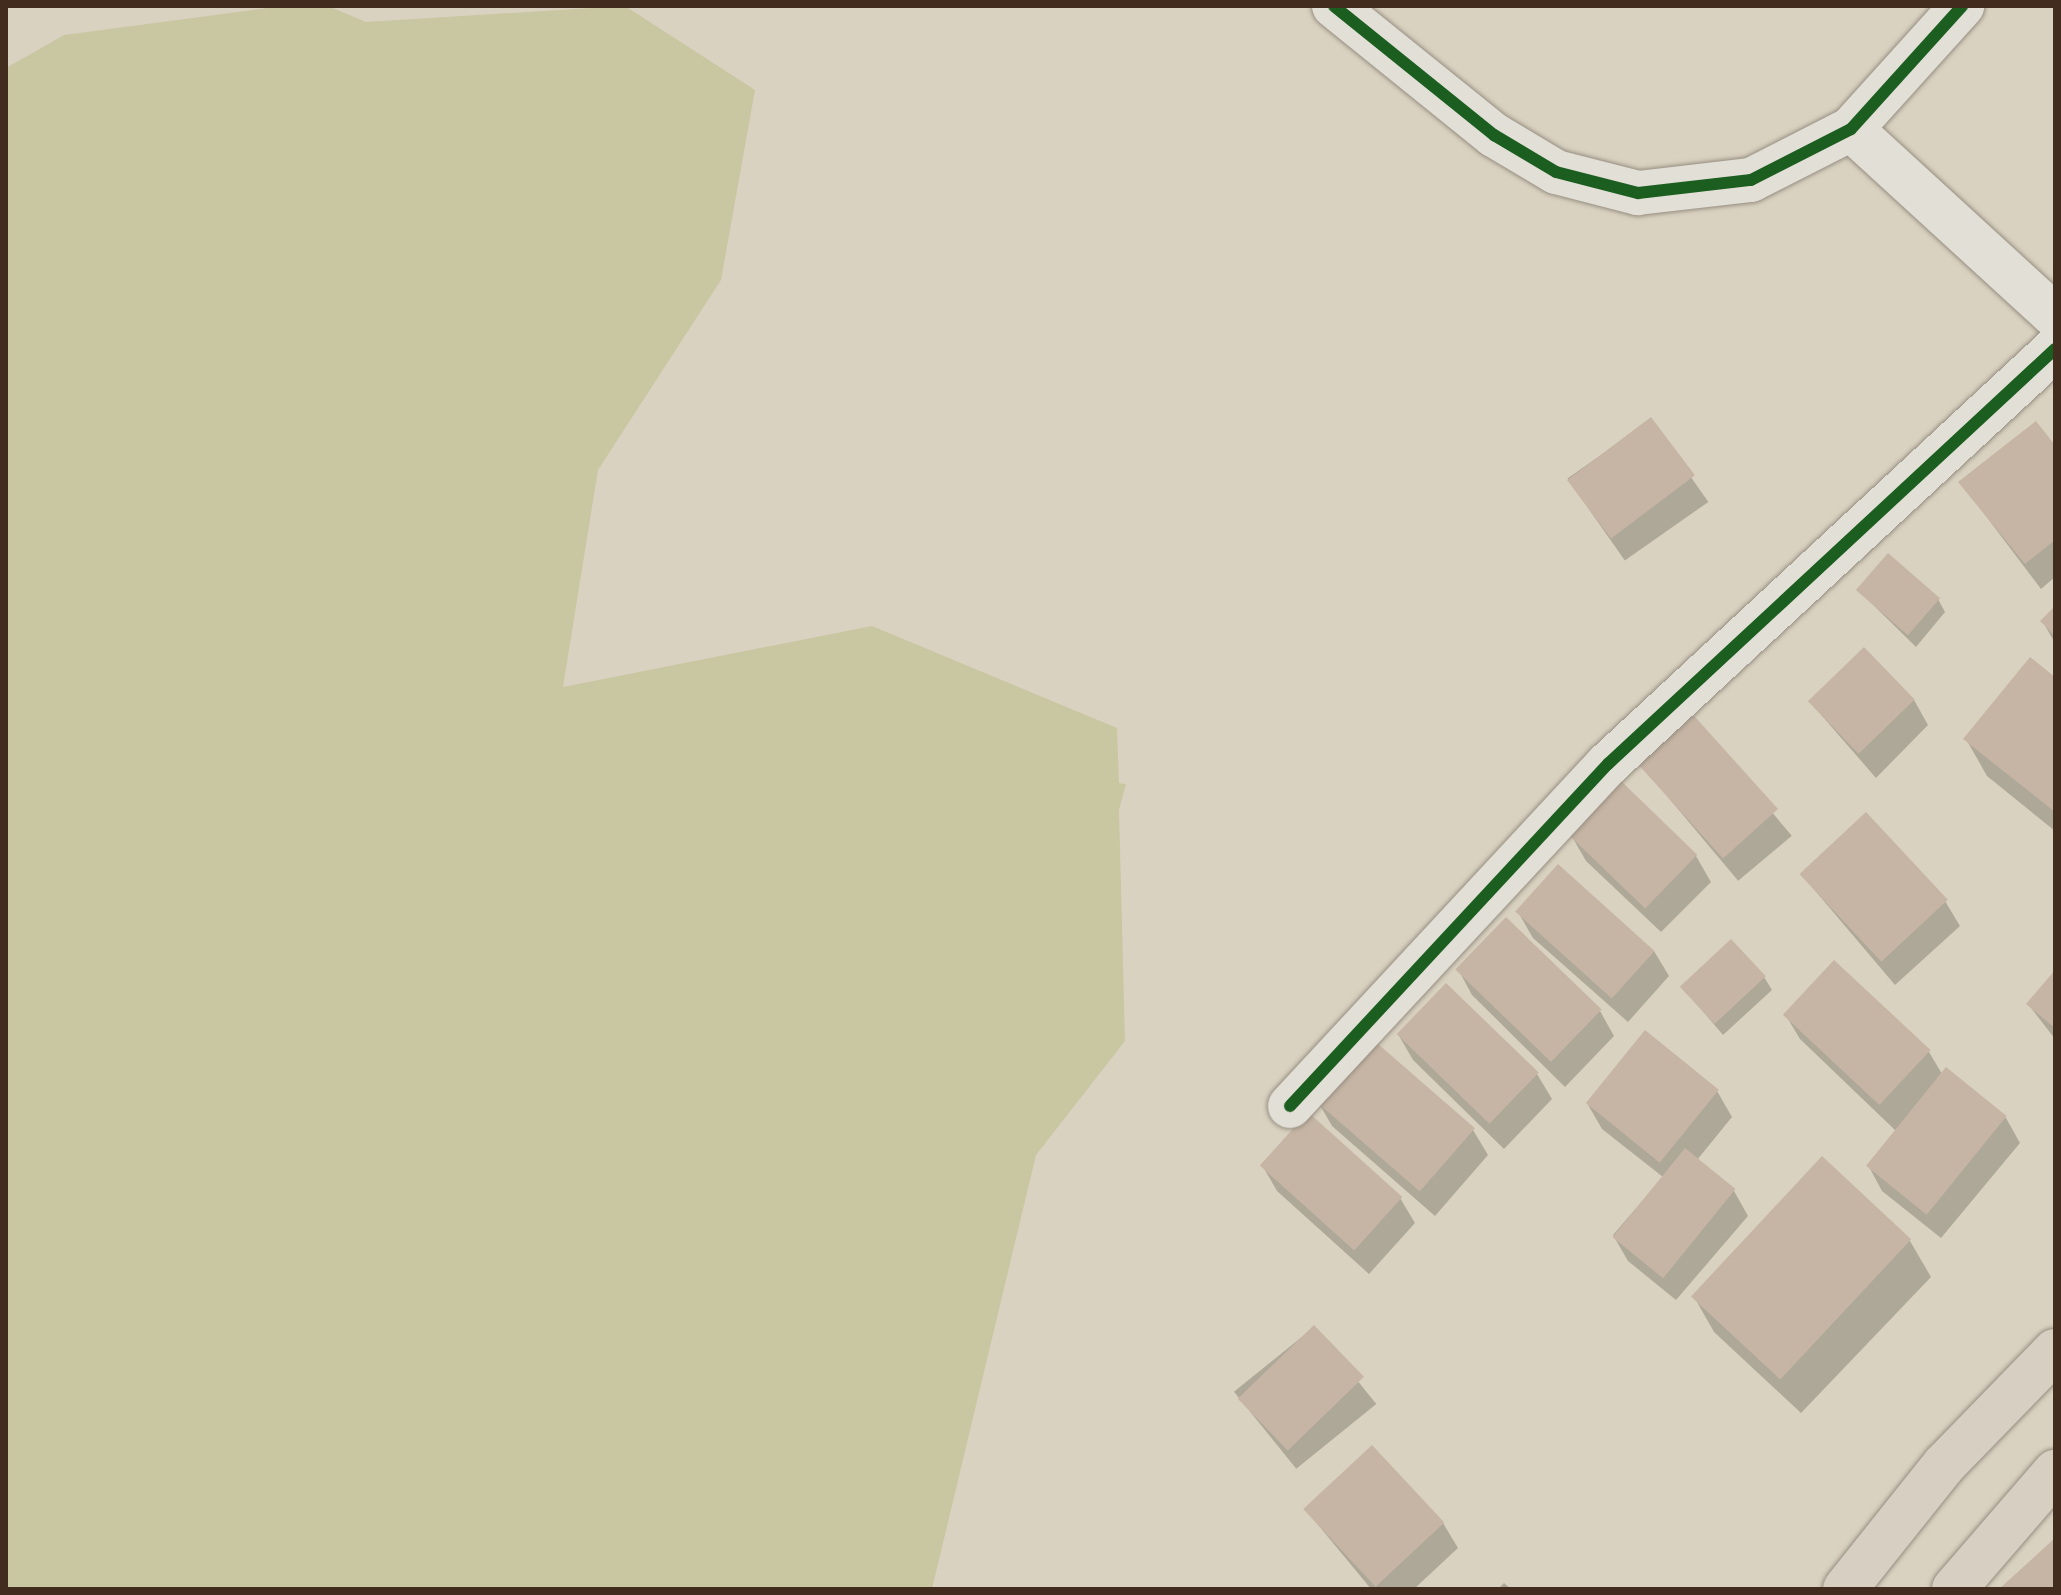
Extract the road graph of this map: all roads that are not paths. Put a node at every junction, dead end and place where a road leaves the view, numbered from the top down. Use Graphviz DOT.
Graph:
graph roads {
  1 [pos="1334,6"];
  2 [pos="1962,6"];
  3 [pos="1851,129"];
  4 [pos="2055,316"];
  5 [pos="2055,349"];
  6 [pos="1290,1106"];
  7 [pos="2055,1351"];
  8 [pos="2055,1472"];
  9 [pos="1845,1589"];
  10 [pos="1954,1589"];
  1 -- 3 [label="street"];
  2 -- 3 [label="street"];
  3 -- 4 [label="street"];
  5 -- 6 [label="street"];
  7 -- 9 [label="highway"];
  8 -- 10 [label="highway"];
}
